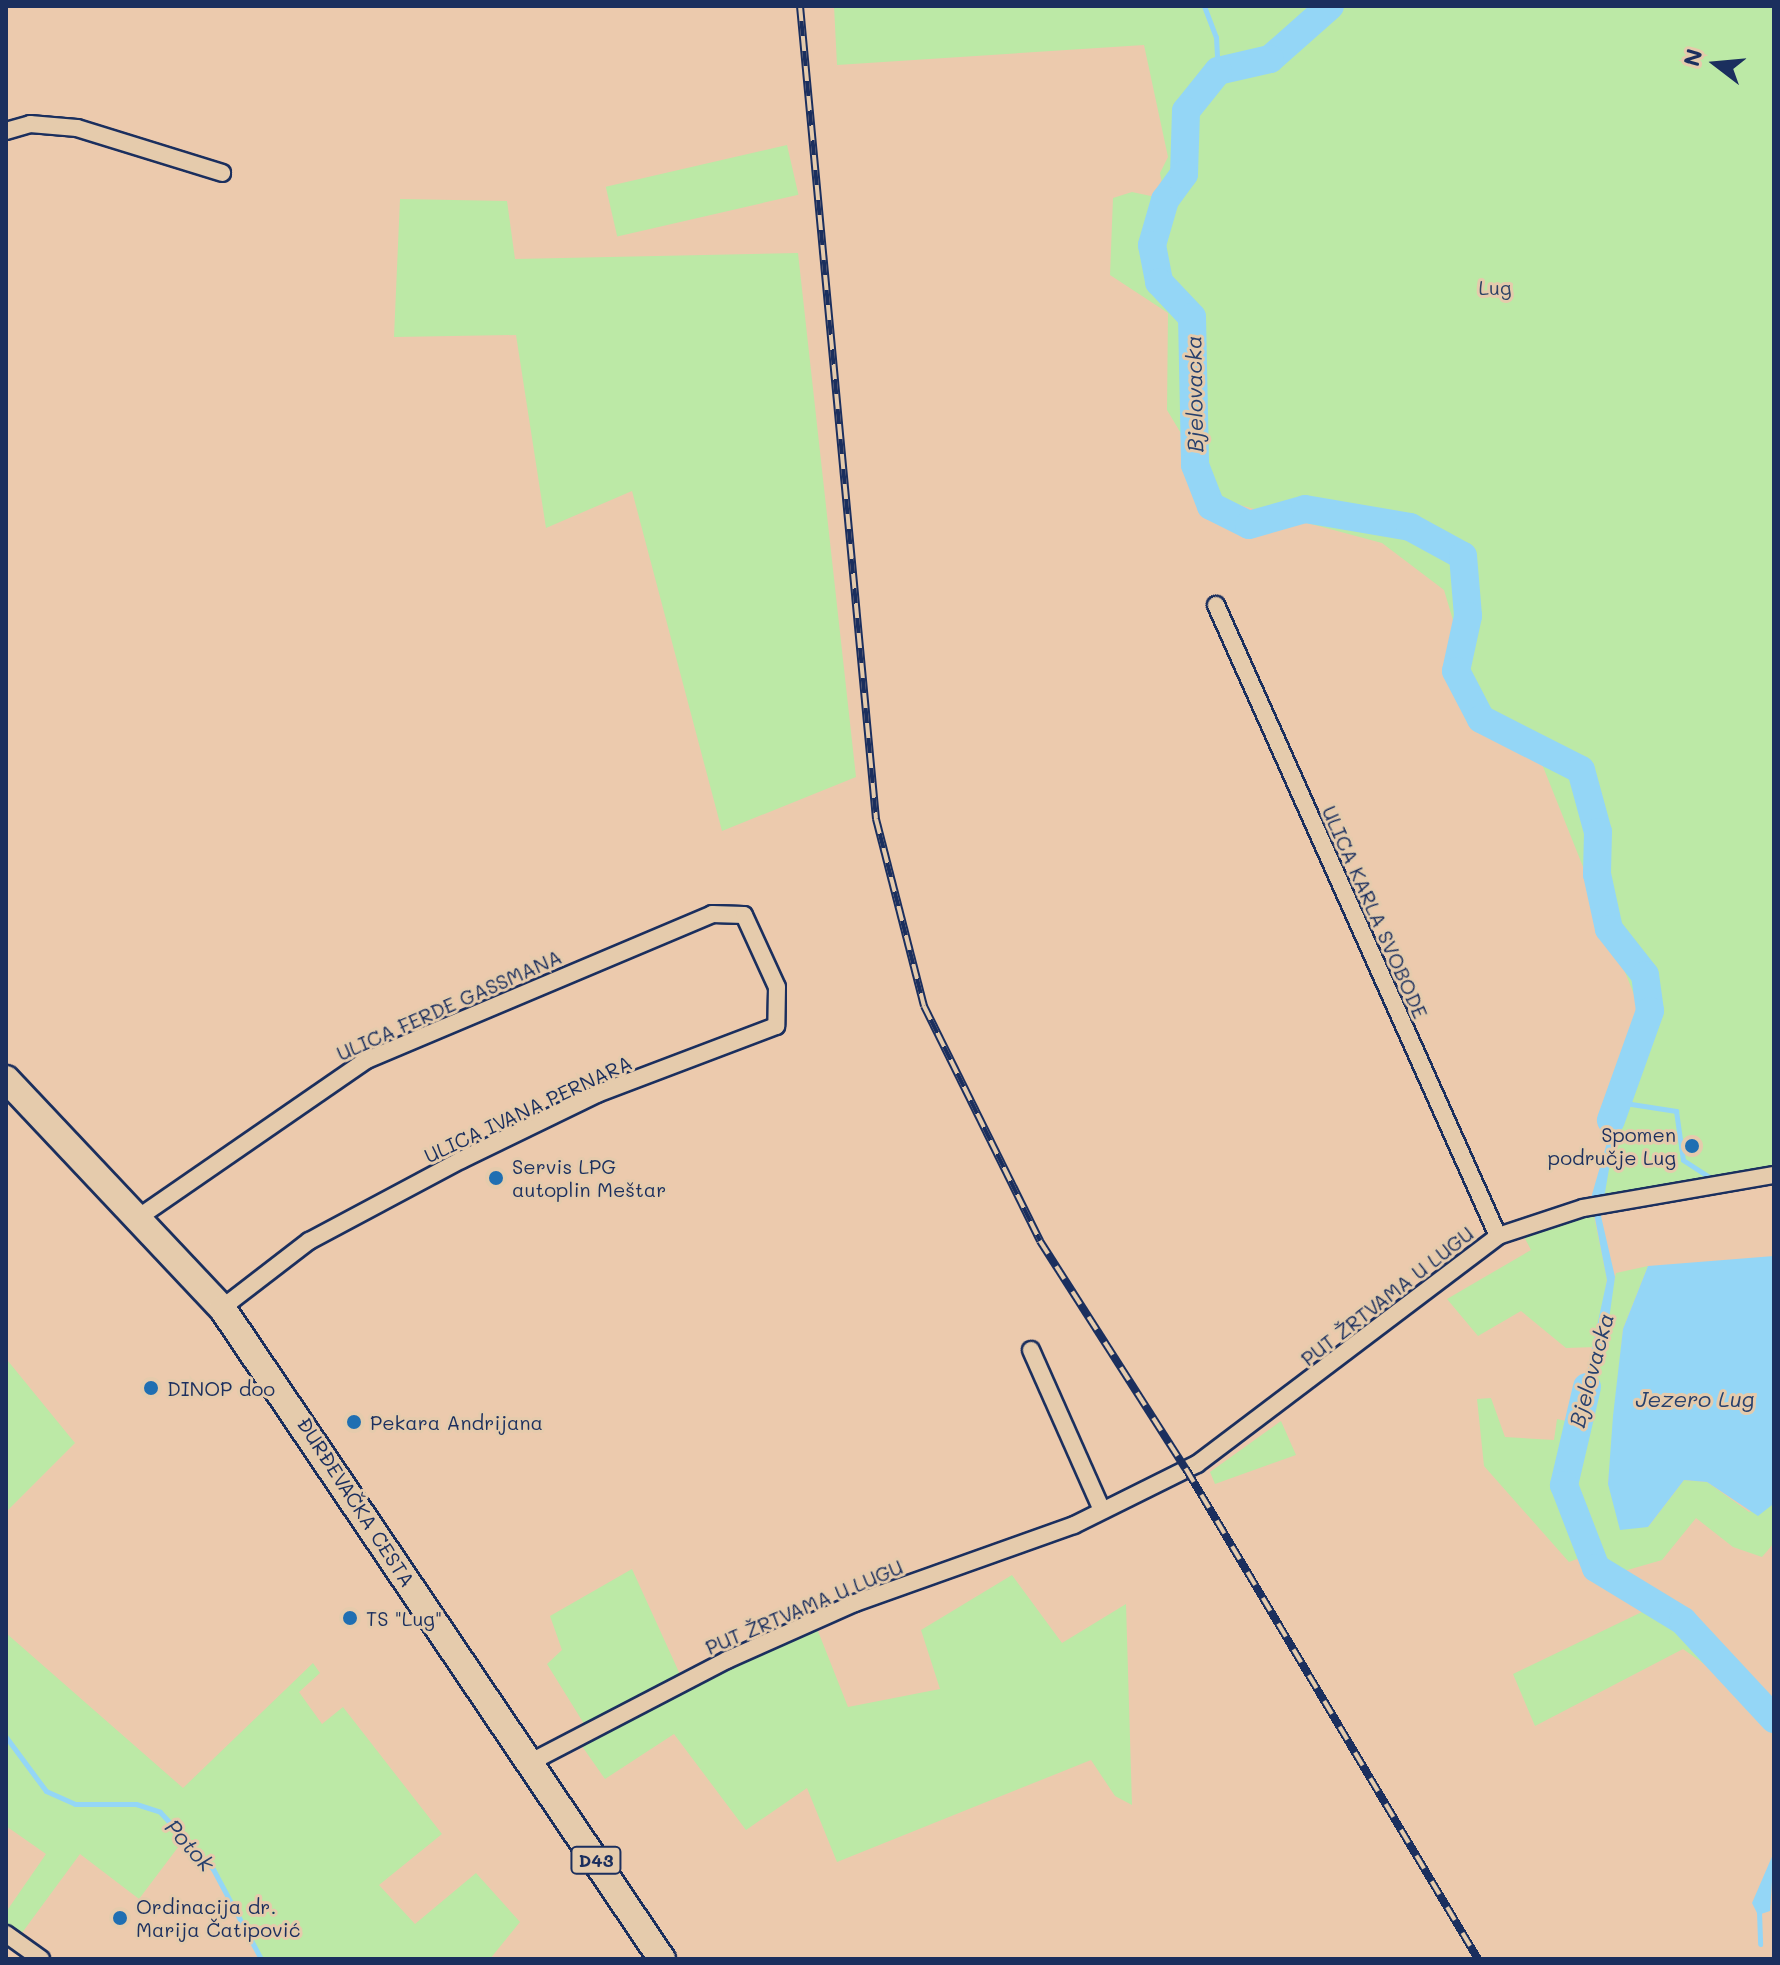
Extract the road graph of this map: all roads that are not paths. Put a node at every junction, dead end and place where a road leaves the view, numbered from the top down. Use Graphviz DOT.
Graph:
graph roads {
  1 [pos="6,131"];
  2 [pos="222,173"];
  3 [pos="1216,605"];
  4 [pos="712,914"];
  5 [pos="6,1079"];
  6 [pos="1774,1175"];
  7 [pos="139,1217"];
  8 [pos="1498,1236"];
  9 [pos="222,1308"];
  10 [pos="1031,1350"];
  11 [pos="1102,1510"];
  12 [pos="531,1762"];
  13 [pos="6,1934"];
  14 [pos="41,1959"];
  15 [pos="662,1959"];
  1 -- 2 [label="street"];
  3 -- 8 [label="street, ULICA KARLA SVOBODE"];
  4 -- 7 [label="street, ULICA FERDE GASSMANA"];
  4 -- 9 [label="street, ULICA IVANA PERNARA"];
  5 -- 7 [label="main road, ĐURĐEVAČKA CESTA / D43"];
  6 -- 8 [label="street, PUT ŽRTVAMA U LUGU"];
  7 -- 9 [label="main road, ĐURĐEVAČKA CESTA / D43"];
  8 -- 11 [label="street, PUT ŽRTVAMA U LUGU"];
  9 -- 12 [label="main road, ĐURĐEVAČKA CESTA / D43"];
  10 -- 11 [label="street"];
  11 -- 12 [label="street, PUT ŽRTVAMA U LUGU"];
  12 -- 15 [label="main road, ĐURĐEVAČKA CESTA / D43"];
  13 -- 14 [label="street"];
}
